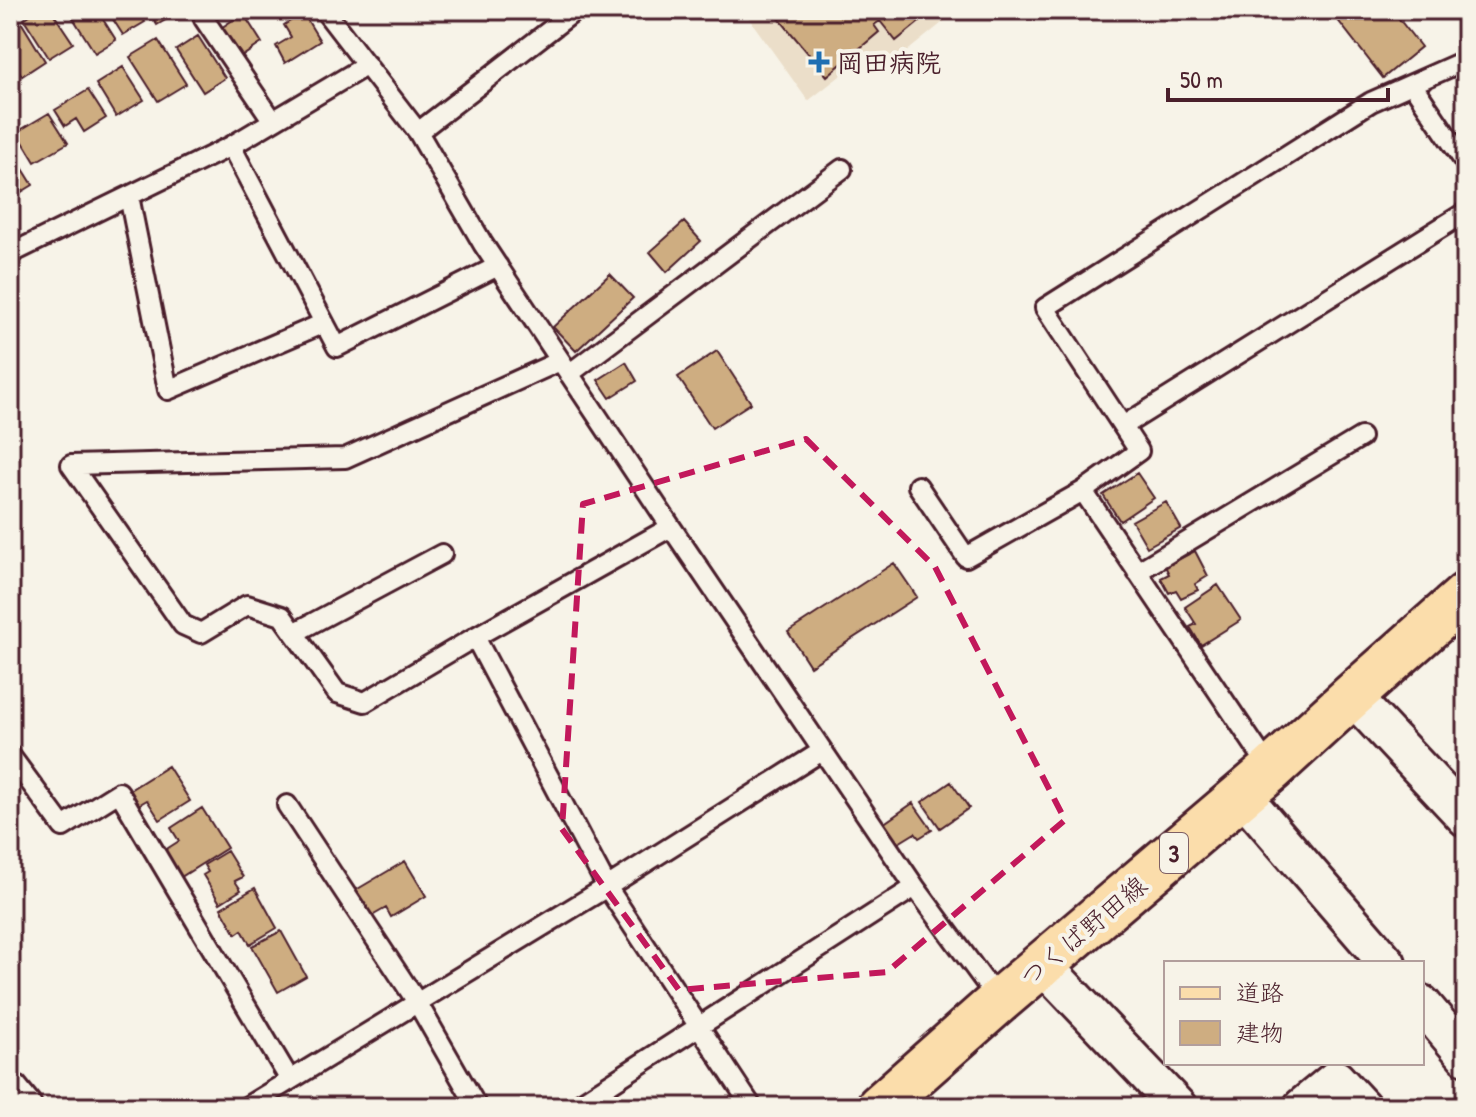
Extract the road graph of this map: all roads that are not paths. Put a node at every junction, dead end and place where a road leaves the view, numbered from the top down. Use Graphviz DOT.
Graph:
graph roads {
  1 [pos="324,10"];
  2 [pos="576,10"];
  3 [pos="204,19"];
  4 [pos="1466,60"];
  5 [pos="367,65"];
  6 [pos="1412,84"];
  7 [pos="273,121"];
  8 [pos="418,132"];
  9 [pos="231,146"];
  10 [pos="1466,164"];
  11 [pos="842,169"];
  12 [pos="129,196"];
  13 [pos="1466,212"];
  14 [pos="10,254"];
  15 [pos="498,266"];
  16 [pos="324,323"];
  17 [pos="565,367"];
  18 [pos="1123,426"];
  19 [pos="1361,437"];
  20 [pos="918,486"];
  21 [pos="1083,491"];
  22 [pos="671,527"];
  23 [pos="442,554"];
  24 [pos="1137,572"];
  25 [pos="1466,595"];
  26 [pos="294,633"];
  27 [pos="475,637"];
  28 [pos="1352,696"];
  29 [pos="822,751"];
  30 [pos="10,755"];
  31 [pos="1256,783"];
  32 [pos="287,805"];
  33 [pos="1466,818"];
  34 [pos="607,887"];
  35 [pos="915,887"];
  36 [pos="1386,961"];
  37 [pos="1043,965"];
  38 [pos="999,1001"];
  39 [pos="417,1002"];
  40 [pos="1424,1006"];
  41 [pos="699,1026"];
  42 [pos="1466,1056"];
  43 [pos="290,1080"];
  44 [pos="10,1091"];
  45 [pos="23,1107"];
  46 [pos="246,1107"];
  47 [pos="477,1107"];
  48 [pos="574,1107"];
  49 [pos="752,1107"];
  50 [pos="879,1107"];
  51 [pos="1178,1107"];
  52 [pos="1302,1107"];
  53 [pos="1362,1107"];
  1 -- 5 [label="lane"];
  2 -- 8 [label="lane"];
  3 -- 7 [label="lane"];
  4 -- 6 [label="lane"];
  5 -- 7 [label="lane"];
  5 -- 8 [label="lane"];
  6 -- 10 [label="lane"];
  6 -- 18 [label="lane"];
  7 -- 9 [label="lane"];
  8 -- 15 [label="lane"];
  9 -- 12 [label="lane"];
  9 -- 16 [label="lane"];
  11 -- 17 [label="lane"];
  12 -- 14 [label="lane"];
  12 -- 16 [label="lane"];
  13 -- 18 [label="lane"];
  15 -- 16 [label="lane"];
  15 -- 17 [label="lane"];
  17 -- 22 [label="lane"];
  17 -- 26 [label="lane"];
  18 -- 21 [label="lane"];
  19 -- 24 [label="lane"];
  20 -- 21 [label="lane"];
  21 -- 24 [label="lane"];
  22 -- 27 [label="lane"];
  22 -- 29 [label="lane"];
  23 -- 26 [label="lane"];
  24 -- 31 [label="lane"];
  25 -- 28 [label="main road, つくば野田線 / 3"];
  26 -- 27 [label="lane"];
  27 -- 34 [label="lane"];
  28 -- 31 [label="main road, つくば野田線 / 3"];
  28 -- 33 [label="street"];
  29 -- 34 [label="lane"];
  29 -- 35 [label="lane"];
  30 -- 43 [label="lane"];
  31 -- 36 [label="street"];
  31 -- 37 [label="main road, つくば野田線 / 3"];
  32 -- 39 [label="lane"];
  34 -- 39 [label="lane"];
  34 -- 41 [label="lane"];
  35 -- 38 [label="lane"];
  35 -- 41 [label="lane"];
  37 -- 38 [label="main road, つくば野田線 / 3"];
  37 -- 51 [label="street"];
  38 -- 50 [label="main road, つくば野田線 / 3"];
  39 -- 43 [label="lane"];
  39 -- 47 [label="lane"];
  40 -- 42 [label="street"];
  41 -- 48 [label="lane"];
  41 -- 49 [label="lane"];
  43 -- 46 [label="lane"];
  44 -- 45 [label="street"];
  52 -- 53 [label="street"];
}
